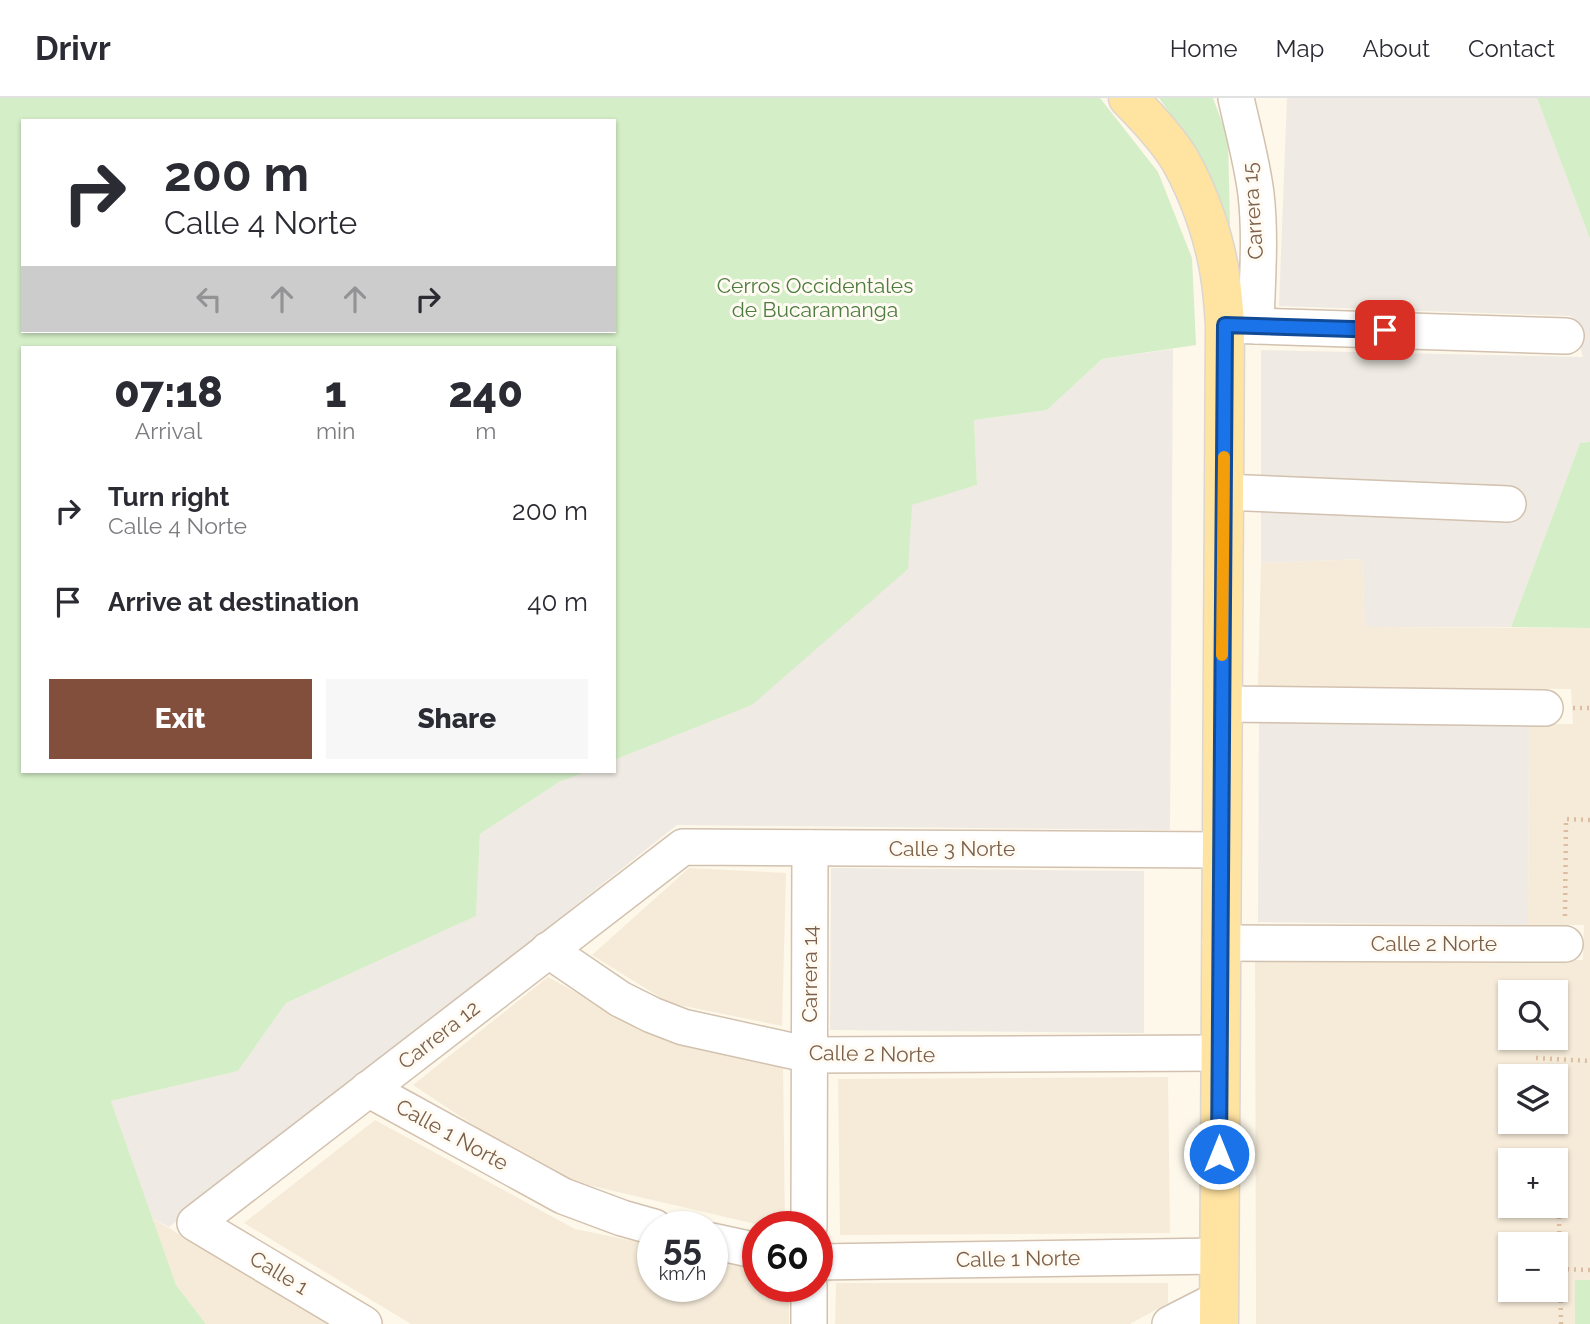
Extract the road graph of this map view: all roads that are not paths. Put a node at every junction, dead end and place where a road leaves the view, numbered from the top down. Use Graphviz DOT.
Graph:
graph roads {
  1 [pos="1129,98"];
  2 [pos="1236,98"];
  3 [pos="1241,325"];
  4 [pos="1566,336"];
  5 [pos="1223,492"];
  6 [pos="1508,504"];
  7 [pos="1222,704"];
  8 [pos="1545,708"];
  9 [pos="683,847"];
  10 [pos="810,848"];
  11 [pos="1221,850"];
  12 [pos="1220,943"];
  13 [pos="1565,944"];
  14 [pos="548,950"];
  15 [pos="1220,1053"];
  16 [pos="810,1055"];
  17 [pos="368,1089"];
  18 [pos="809,1211"];
  19 [pos="637,1222"];
  20 [pos="195,1223"];
  21 [pos="1219,1256"];
  22 [pos="833,1262"];
  23 [pos="809,1302"];
  24 [pos="1219,1311"];
  25 [pos="364,1324"];
  26 [pos="809,1324"];
  27 [pos="1170,1324"];
  1 -- 3 [label="main road"];
  2 -- 3 [label="street, Carrera 15"];
  3 -- 4 [label="street"];
  3 -- 5 [label="main road"];
  5 -- 6 [label="street"];
  5 -- 7 [label="main road"];
  7 -- 8 [label="street"];
  7 -- 11 [label="main road"];
  9 -- 10 [label="street, Calle 3 Norte"];
  9 -- 14 [label="street, Carrera 12"];
  10 -- 11 [label="street, Calle 3 Norte"];
  10 -- 16 [label="street, Carrera 14"];
  11 -- 12 [label="main road"];
  12 -- 13 [label="street, Calle 2 Norte"];
  12 -- 15 [label="main road"];
  14 -- 16 [label="street, Calle 2 Norte"];
  14 -- 17 [label="street, Carrera 12"];
  15 -- 16 [label="street, Calle 2 Norte"];
  15 -- 21 [label="main road"];
  16 -- 18 [label="street, Carrera 14"];
  17 -- 19 [label="street, Calle 1 Norte"];
  17 -- 20 [label="street, Carrera 12"];
  20 -- 25 [label="street, Calle 1"];
  21 -- 22 [label="street, Calle 1 Norte"];
  21 -- 24 [label="main road"];
  23 -- 26 [label="street"];
  24 -- 27 [label="street"];
}
